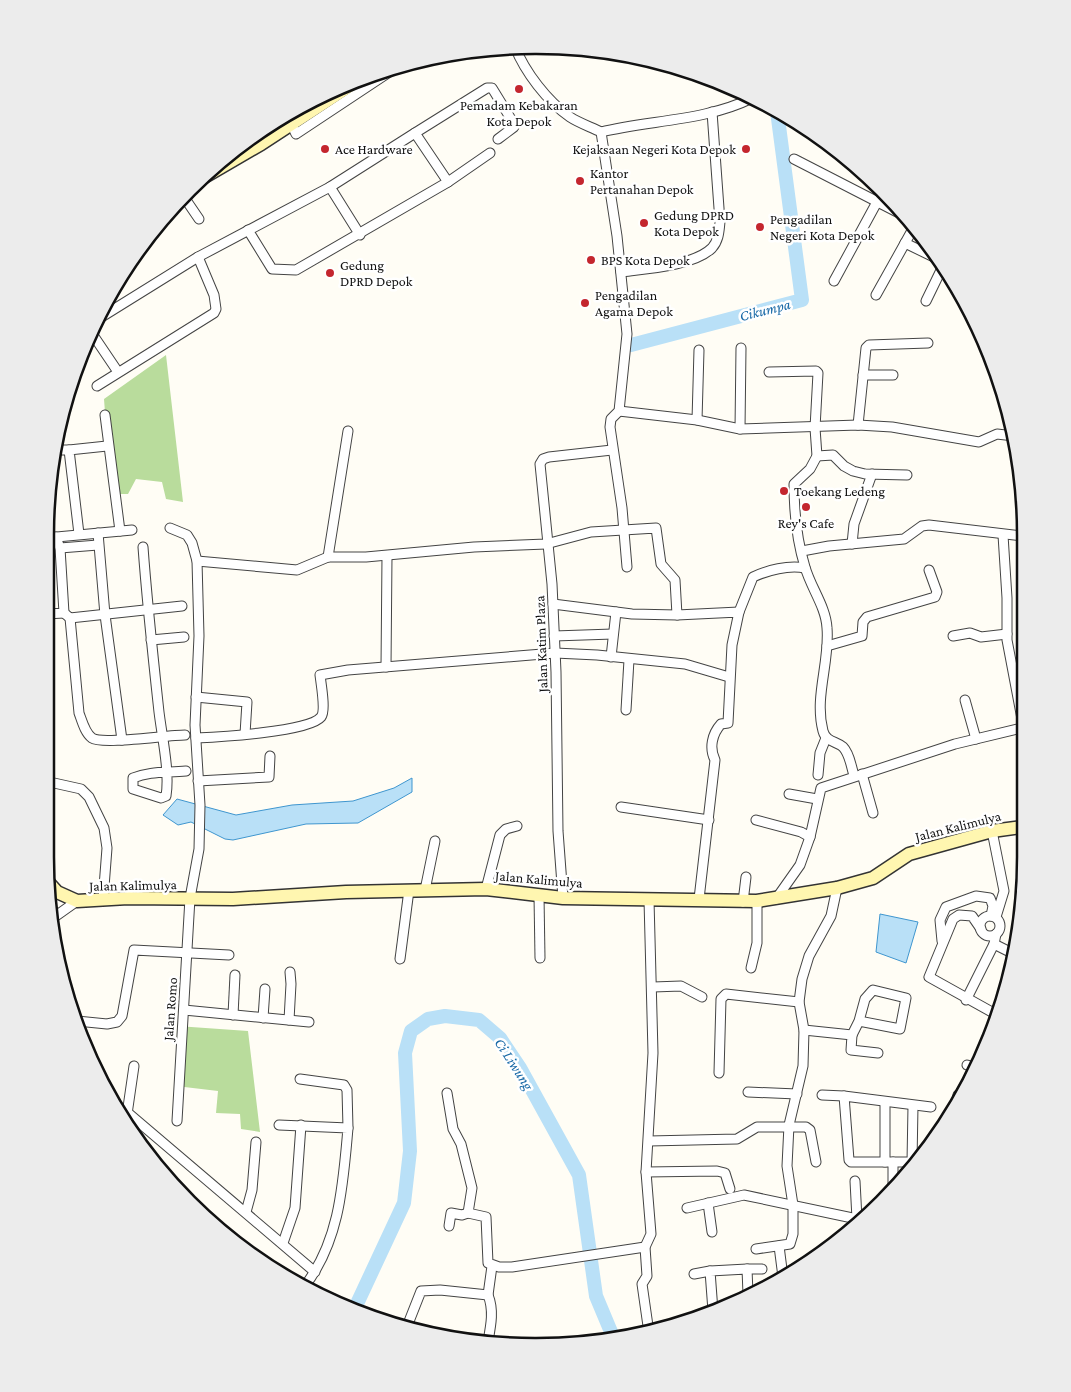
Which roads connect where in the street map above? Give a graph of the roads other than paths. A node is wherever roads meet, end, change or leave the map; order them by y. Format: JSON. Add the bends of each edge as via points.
{"nodes":[{"id":1,"x":519,"y":55,"type":"edge"},
{"id":2,"x":361,"y":86,"type":"edge"},
{"id":3,"x":327,"y":101,"type":"edge"},
{"id":4,"x":744,"y":101,"type":"edge"},
{"id":5,"x":712,"y":112,"type":"junction"},
{"id":6,"x":291,"y":124,"type":"edge"},
{"id":7,"x":415,"y":132,"type":"junction"},
{"id":8,"x":601,"y":132,"type":"junction"},
{"id":9,"x":498,"y":139,"type":"dead end"},
{"id":10,"x":490,"y":153,"type":"dead end"},
{"id":11,"x":237,"y":157,"type":"edge"},
{"id":12,"x":794,"y":159,"type":"dead end"},
{"id":13,"x":448,"y":182,"type":"junction"},
{"id":14,"x":330,"y":187,"type":"junction"},
{"id":15,"x":877,"y":202,"type":"junction"},
{"id":16,"x":188,"y":203,"type":"edge"},
{"id":17,"x":888,"y":207,"type":"edge"},
{"id":18,"x":199,"y":219,"type":"dead end"},
{"id":19,"x":248,"y":230,"type":"junction"},
{"id":20,"x":911,"y":233,"type":"edge"},
{"id":21,"x":360,"y":235,"type":"junction"},
{"id":22,"x":905,"y":243,"type":"junction"},
{"id":23,"x":926,"y":253,"type":"edge"},
{"id":24,"x":198,"y":257,"type":"junction"},
{"id":25,"x":621,"y":272,"type":"junction"},
{"id":26,"x":939,"y":272,"type":"edge"},
{"id":27,"x":834,"y":281,"type":"dead end"},
{"id":28,"x":876,"y":295,"type":"dead end"},
{"id":29,"x":926,"y":301,"type":"dead end"},
{"id":30,"x":108,"y":313,"type":"edge"},
{"id":31,"x":96,"y":339,"type":"edge"},
{"id":32,"x":928,"y":343,"type":"dead end"},
{"id":33,"x":741,"y":348,"type":"dead end"},
{"id":34,"x":699,"y":350,"type":"dead end"},
{"id":35,"x":118,"y":372,"type":"junction"},
{"id":36,"x":769,"y":372,"type":"dead end"},
{"id":37,"x":863,"y":375,"type":"junction"},
{"id":38,"x":893,"y":375,"type":"dead end"},
{"id":39,"x":97,"y":386,"type":"dead end"},
{"id":40,"x":619,"y":411,"type":"junction"},
{"id":41,"x":105,"y":415,"type":"dead end"},
{"id":42,"x":697,"y":420,"type":"junction"},
{"id":43,"x":858,"y":426,"type":"junction"},
{"id":44,"x":814,"y":428,"type":"junction"},
{"id":45,"x":740,"y":429,"type":"junction"},
{"id":46,"x":348,"y":431,"type":"dead end"},
{"id":47,"x":1006,"y":435,"type":"edge"},
{"id":48,"x":107,"y":446,"type":"junction"},
{"id":49,"x":62,"y":450,"type":"edge"},
{"id":50,"x":70,"y":450,"type":"junction"},
{"id":51,"x":612,"y":450,"type":"junction"},
{"id":52,"x":817,"y":456,"type":"junction"},
{"id":53,"x":872,"y":474,"type":"junction"},
{"id":54,"x":907,"y":475,"type":"dead end"},
{"id":55,"x":170,"y":528,"type":"dead end"},
{"id":56,"x":132,"y":530,"type":"dead end"},
{"id":57,"x":624,"y":530,"type":"junction"},
{"id":58,"x":120,"y":531,"type":"junction"},
{"id":59,"x":98,"y":533,"type":"junction"},
{"id":60,"x":79,"y":534,"type":"junction"},
{"id":61,"x":1004,"y":535,"type":"junction"},
{"id":62,"x":1017,"y":536,"type":"edge"},
{"id":63,"x":56,"y":537,"type":"joint"},
{"id":64,"x":546,"y":544,"type":"junction"},
{"id":65,"x":852,"y":544,"type":"junction"},
{"id":66,"x":98,"y":545,"type":"junction"},
{"id":67,"x":143,"y":547,"type":"dead end"},
{"id":68,"x":60,"y":548,"type":"junction"},
{"id":69,"x":802,"y":551,"type":"junction"},
{"id":70,"x":387,"y":556,"type":"junction"},
{"id":71,"x":328,"y":557,"type":"junction"},
{"id":72,"x":197,"y":561,"type":"junction"},
{"id":73,"x":627,"y":566,"type":"dead end"},
{"id":74,"x":805,"y":568,"type":"junction"},
{"id":75,"x":929,"y":570,"type":"dead end"},
{"id":76,"x":553,"y":604,"type":"junction"},
{"id":77,"x":182,"y":606,"type":"dead end"},
{"id":78,"x":148,"y":610,"type":"junction"},
{"id":79,"x":616,"y":612,"type":"junction"},
{"id":80,"x":739,"y":612,"type":"junction"},
{"id":81,"x":54,"y":614,"type":"edge"},
{"id":82,"x":105,"y":614,"type":"junction"},
{"id":83,"x":67,"y":615,"type":"junction"},
{"id":84,"x":677,"y":615,"type":"junction"},
{"id":85,"x":613,"y":634,"type":"junction"},
{"id":86,"x":1006,"y":634,"type":"junction"},
{"id":87,"x":554,"y":636,"type":"junction"},
{"id":88,"x":953,"y":636,"type":"dead end"},
{"id":89,"x":184,"y":638,"type":"dead end"},
{"id":90,"x":151,"y":640,"type":"junction"},
{"id":91,"x":827,"y":646,"type":"junction"},
{"id":92,"x":555,"y":653,"type":"junction"},
{"id":93,"x":611,"y":657,"type":"junction"},
{"id":94,"x":629,"y":660,"type":"junction"},
{"id":95,"x":386,"y":667,"type":"junction"},
{"id":96,"x":729,"y":677,"type":"junction"},
{"id":97,"x":1017,"y":692,"type":"edge"},
{"id":98,"x":196,"y":697,"type":"junction"},
{"id":99,"x":965,"y":700,"type":"dead end"},
{"id":100,"x":626,"y":710,"type":"dead end"},
{"id":101,"x":1017,"y":729,"type":"edge"},
{"id":102,"x":245,"y":734,"type":"junction"},
{"id":103,"x":162,"y":735,"type":"junction"},
{"id":104,"x":185,"y":735,"type":"dead end"},
{"id":105,"x":196,"y":738,"type":"junction"},
{"id":106,"x":826,"y":738,"type":"junction"},
{"id":107,"x":976,"y":739,"type":"junction"},
{"id":108,"x":122,"y":740,"type":"junction"},
{"id":109,"x":270,"y":756,"type":"dead end"},
{"id":110,"x":186,"y":771,"type":"dead end"},
{"id":111,"x":818,"y":775,"type":"dead end"},
{"id":112,"x":858,"y":775,"type":"junction"},
{"id":113,"x":198,"y":782,"type":"junction"},
{"id":114,"x":54,"y":783,"type":"edge"},
{"id":115,"x":789,"y":794,"type":"dead end"},
{"id":116,"x":817,"y":800,"type":"junction"},
{"id":117,"x":621,"y":807,"type":"dead end"},
{"id":118,"x":873,"y":813,"type":"dead end"},
{"id":119,"x":709,"y":820,"type":"junction"},
{"id":120,"x":756,"y":820,"type":"dead end"},
{"id":121,"x":517,"y":826,"type":"dead end"},
{"id":122,"x":1017,"y":828,"type":"edge"},
{"id":123,"x":992,"y":831,"type":"junction"},
{"id":124,"x":810,"y":837,"type":"junction"},
{"id":125,"x":435,"y":842,"type":"dead end"},
{"id":126,"x":746,"y":876,"type":"dead end"},
{"id":127,"x":837,"y":888,"type":"junction"},
{"id":128,"x":486,"y":889,"type":"junction"},
{"id":129,"x":55,"y":890,"type":"edge"},
{"id":130,"x":409,"y":890,"type":"junction"},
{"id":131,"x":425,"y":890,"type":"junction"},
{"id":132,"x":539,"y":896,"type":"junction"},
{"id":133,"x":190,"y":898,"type":"junction"},
{"id":134,"x":563,"y":898,"type":"junction"},
{"id":135,"x":699,"y":899,"type":"junction"},
{"id":136,"x":775,"y":899,"type":"junction"},
{"id":137,"x":103,"y":900,"type":"junction"},
{"id":138,"x":649,"y":900,"type":"junction"},
{"id":139,"x":77,"y":901,"type":"junction"},
{"id":140,"x":757,"y":901,"type":"junction"},
{"id":141,"x":743,"y":902,"type":"junction"},
{"id":142,"x":58,"y":915,"type":"edge"},
{"id":143,"x":994,"y":917,"type":"junction"},
{"id":144,"x":981,"y":928,"type":"junction"},
{"id":145,"x":996,"y":934,"type":"junction"},
{"id":146,"x":942,"y":941,"type":"junction"},
{"id":147,"x":994,"y":944,"type":"junction"},
{"id":148,"x":1008,"y":951,"type":"edge"},
{"id":149,"x":188,"y":954,"type":"junction"},
{"id":150,"x":229,"y":955,"type":"dead end"},
{"id":151,"x":540,"y":958,"type":"dead end"},
{"id":152,"x":400,"y":959,"type":"dead end"},
{"id":153,"x":751,"y":968,"type":"dead end"},
{"id":154,"x":290,"y":972,"type":"dead end"},
{"id":155,"x":235,"y":975,"type":"dead end"},
{"id":156,"x":653,"y":987,"type":"junction"},
{"id":157,"x":265,"y":989,"type":"dead end"},
{"id":158,"x":702,"y":997,"type":"dead end"},
{"id":159,"x":966,"y":1000,"type":"junction"},
{"id":160,"x":799,"y":1002,"type":"junction"},
{"id":161,"x":184,"y":1010,"type":"junction"},
{"id":162,"x":992,"y":1012,"type":"edge"},
{"id":163,"x":233,"y":1015,"type":"junction"},
{"id":164,"x":263,"y":1018,"type":"junction"},
{"id":165,"x":289,"y":1020,"type":"junction"},
{"id":166,"x":859,"y":1020,"type":"junction"},
{"id":167,"x":83,"y":1022,"type":"edge"},
{"id":168,"x":309,"y":1022,"type":"dead end"},
{"id":169,"x":804,"y":1030,"type":"junction"},
{"id":170,"x":852,"y":1036,"type":"junction"},
{"id":171,"x":878,"y":1053,"type":"dead end"},
{"id":172,"x":134,"y":1066,"type":"dead end"},
{"id":173,"x":720,"y":1073,"type":"dead end"},
{"id":174,"x":300,"y":1079,"type":"dead end"},
{"id":175,"x":748,"y":1092,"type":"dead end"},
{"id":176,"x":448,"y":1093,"type":"dead end"},
{"id":177,"x":797,"y":1094,"type":"junction"},
{"id":178,"x":822,"y":1095,"type":"dead end"},
{"id":179,"x":844,"y":1096,"type":"junction"},
{"id":180,"x":885,"y":1102,"type":"junction"},
{"id":181,"x":913,"y":1106,"type":"junction"},
{"id":182,"x":931,"y":1107,"type":"dead end"},
{"id":183,"x":128,"y":1112,"type":"edge"},
{"id":184,"x":177,"y":1121,"type":"dead end"},
{"id":185,"x":134,"y":1123,"type":"edge"},
{"id":186,"x":279,"y":1125,"type":"dead end"},
{"id":187,"x":302,"y":1125,"type":"junction"},
{"id":188,"x":789,"y":1125,"type":"junction"},
{"id":189,"x":348,"y":1128,"type":"junction"},
{"id":190,"x":649,"y":1141,"type":"junction"},
{"id":191,"x":256,"y":1142,"type":"dead end"},
{"id":192,"x":912,"y":1157,"type":"edge"},
{"id":193,"x":816,"y":1162,"type":"dead end"},
{"id":194,"x":889,"y":1162,"type":"junction"},
{"id":195,"x":908,"y":1162,"type":"edge"},
{"id":196,"x":646,"y":1172,"type":"junction"},
{"id":197,"x":855,"y":1181,"type":"dead end"},
{"id":198,"x":892,"y":1181,"type":"edge"},
{"id":199,"x":730,"y":1189,"type":"dead end"},
{"id":200,"x":708,"y":1203,"type":"junction"},
{"id":201,"x":793,"y":1205,"type":"junction"},
{"id":202,"x":687,"y":1208,"type":"dead end"},
{"id":203,"x":246,"y":1212,"type":"junction"},
{"id":204,"x":468,"y":1213,"type":"junction"},
{"id":205,"x":858,"y":1214,"type":"edge"},
{"id":206,"x":853,"y":1219,"type":"edge"},
{"id":207,"x":448,"y":1226,"type":"dead end"},
{"id":208,"x":712,"y":1232,"type":"dead end"},
{"id":209,"x":283,"y":1243,"type":"junction"},
{"id":210,"x":778,"y":1246,"type":"junction"},
{"id":211,"x":645,"y":1247,"type":"junction"},
{"id":212,"x":756,"y":1249,"type":"dead end"},
{"id":213,"x":492,"y":1266,"type":"junction"},
{"id":214,"x":747,"y":1269,"type":"junction"},
{"id":215,"x":762,"y":1269,"type":"dead end"},
{"id":216,"x":782,"y":1270,"type":"edge"},
{"id":217,"x":710,"y":1271,"type":"junction"},
{"id":218,"x":315,"y":1272,"type":"junction"},
{"id":219,"x":694,"y":1274,"type":"dead end"},
{"id":220,"x":308,"y":1281,"type":"edge"},
{"id":221,"x":748,"y":1290,"type":"edge"},
{"id":222,"x":488,"y":1295,"type":"junction"},
{"id":223,"x":713,"y":1305,"type":"edge"},
{"id":224,"x":409,"y":1321,"type":"edge"},
{"id":225,"x":648,"y":1325,"type":"edge"},
{"id":226,"x":489,"y":1336,"type":"edge"}],
"edges":[{"from":1,"to":8,"type":"street","via":[[528,71],[556,105],[570,117]]},
{"from":2,"to":6,"type":"street"},
{"from":3,"to":6,"type":"street"},
{"from":4,"to":5,"type":"street"},
{"from":5,"to":8,"type":"street"},
{"from":5,"to":25,"type":"street","via":[[720,222],[718,238],[712,248],[694,258]]},
{"from":6,"to":11,"type":"street"},
{"from":7,"to":9,"type":"street","via":[[492,88],[514,124]]},
{"from":7,"to":13,"type":"street"},
{"from":7,"to":14,"type":"street"},
{"from":8,"to":25,"type":"street"},
{"from":10,"to":13,"type":"street"},
{"from":12,"to":15,"type":"street"},
{"from":13,"to":21,"type":"street"},
{"from":14,"to":19,"type":"street"},
{"from":14,"to":21,"type":"street"},
{"from":15,"to":17,"type":"street"},
{"from":15,"to":27,"type":"street"},
{"from":16,"to":18,"type":"street"},
{"from":19,"to":21,"type":"street","via":[[272,269],[280,272],[296,270]]},
{"from":19,"to":24,"type":"street"},
{"from":20,"to":22,"type":"street"},
{"from":22,"to":23,"type":"street"},
{"from":22,"to":28,"type":"street"},
{"from":24,"to":30,"type":"street"},
{"from":24,"to":35,"type":"street","via":[[214,295],[214,313]]},
{"from":25,"to":40,"type":"street","via":[[627,334]]},
{"from":26,"to":29,"type":"street"},
{"from":31,"to":35,"type":"street"},
{"from":32,"to":37,"type":"street","via":[[869,346],[866,348]]},
{"from":33,"to":45,"type":"street"},
{"from":34,"to":42,"type":"street"},
{"from":35,"to":39,"type":"street"},
{"from":36,"to":44,"type":"street","via":[[816,370]]},
{"from":37,"to":38,"type":"street"},
{"from":37,"to":43,"type":"street"},
{"from":40,"to":42,"type":"street"},
{"from":40,"to":51,"type":"street","via":[[610,428]]},
{"from":41,"to":48,"type":"street"},
{"from":42,"to":45,"type":"street"},
{"from":43,"to":44,"type":"street"},
{"from":43,"to":47,"type":"street","via":[[892,427],[979,442],[997,434]]},
{"from":44,"to":45,"type":"street"},
{"from":44,"to":52,"type":"street"},
{"from":46,"to":71,"type":"street"},
{"from":48,"to":50,"type":"street"},
{"from":48,"to":58,"type":"street"},
{"from":49,"to":50,"type":"street"},
{"from":50,"to":60,"type":"street"},
{"from":51,"to":57,"type":"street"},
{"from":51,"to":64,"type":"street","name":"Jalan Katim Plaza","via":[[543,459],[540,464]]},
{"from":52,"to":53,"type":"street","via":[[833,455],[844,466]]},
{"from":52,"to":69,"type":"street","via":[[810,469],[794,484]]},
{"from":53,"to":54,"type":"street"},
{"from":53,"to":65,"type":"street","via":[[854,524]]},
{"from":55,"to":72,"type":"street","name":"Jalan Romo","via":[[187,535]]},
{"from":56,"to":58,"type":"street"},
{"from":57,"to":64,"type":"street","via":[[591,532]]},
{"from":57,"to":73,"type":"street"},
{"from":57,"to":84,"type":"street","via":[[656,528],[661,564],[675,580]]},
{"from":58,"to":59,"type":"street"},
{"from":59,"to":60,"type":"street"},
{"from":59,"to":66,"type":"street"},
{"from":60,"to":63,"type":"street"},
{"from":61,"to":62,"type":"street"},
{"from":61,"to":65,"type":"street","via":[[929,525],[922,526],[904,539]]},
{"from":61,"to":86,"type":"street"},
{"from":63,"to":68,"type":"street"},
{"from":64,"to":70,"type":"street"},
{"from":64,"to":76,"type":"street","name":"Jalan Katim Plaza"},
{"from":65,"to":69,"type":"street"},
{"from":66,"to":68,"type":"street"},
{"from":66,"to":82,"type":"street"},
{"from":67,"to":78,"type":"street"},
{"from":68,"to":83,"type":"street"},
{"from":69,"to":74,"type":"street"},
{"from":70,"to":71,"type":"street"},
{"from":70,"to":95,"type":"street"},
{"from":71,"to":72,"type":"street","via":[[297,570]]},
{"from":72,"to":98,"type":"street","name":"Jalan Romo"},
{"from":74,"to":80,"type":"street","via":[[763,572],[753,577]]},
{"from":74,"to":91,"type":"street","via":[[825,615]]},
{"from":75,"to":91,"type":"street","via":[[937,592],[935,597],[867,616],[862,636]]},
{"from":76,"to":79,"type":"street"},
{"from":76,"to":87,"type":"street","name":"Jalan Katim Plaza"},
{"from":77,"to":78,"type":"street"},
{"from":78,"to":82,"type":"street"},
{"from":78,"to":90,"type":"street"},
{"from":79,"to":84,"type":"street"},
{"from":79,"to":85,"type":"street"},
{"from":80,"to":84,"type":"street"},
{"from":80,"to":96,"type":"street"},
{"from":81,"to":83,"type":"street"},
{"from":82,"to":83,"type":"street"},
{"from":82,"to":108,"type":"street"},
{"from":83,"to":108,"type":"street","via":[[83,725],[91,737],[102,742]]},
{"from":85,"to":87,"type":"street"},
{"from":85,"to":93,"type":"street"},
{"from":86,"to":88,"type":"street"},
{"from":86,"to":97,"type":"street"},
{"from":87,"to":92,"type":"street","name":"Jalan Katim Plaza"},
{"from":89,"to":90,"type":"street"},
{"from":90,"to":103,"type":"street"},
{"from":91,"to":106,"type":"street","via":[[821,695]]},
{"from":92,"to":93,"type":"street"},
{"from":92,"to":95,"type":"street"},
{"from":92,"to":134,"type":"street","name":"Jalan Katim Plaza","via":[[558,831]]},
{"from":93,"to":94,"type":"street"},
{"from":94,"to":96,"type":"street","via":[[685,664]]},
{"from":94,"to":100,"type":"street"},
{"from":95,"to":102,"type":"street","via":[[320,675],[323,712],[320,718],[294,727]]},
{"from":96,"to":119,"type":"street","via":[[728,723],[715,730],[711,752],[715,760]]},
{"from":98,"to":102,"type":"street","via":[[247,702]]},
{"from":98,"to":105,"type":"street","name":"Jalan Romo"},
{"from":99,"to":107,"type":"street"},
{"from":101,"to":107,"type":"street"},
{"from":102,"to":105,"type":"street"},
{"from":103,"to":104,"type":"street"},
{"from":103,"to":108,"type":"street"},
{"from":103,"to":110,"type":"street","via":[[166,773]]},
{"from":105,"to":113,"type":"street","name":"Jalan Romo"},
{"from":106,"to":111,"type":"street","via":[[820,752]]},
{"from":106,"to":112,"type":"street","via":[[843,747]]},
{"from":107,"to":112,"type":"street"},
{"from":109,"to":113,"type":"street","via":[[269,777]]},
{"from":112,"to":116,"type":"street","via":[[821,788]]},
{"from":112,"to":118,"type":"street"},
{"from":113,"to":133,"type":"street","name":"Jalan Romo","via":[[199,849]]},
{"from":114,"to":137,"type":"street","via":[[81,789],[89,797],[104,828],[107,848]]},
{"from":115,"to":116,"type":"street"},
{"from":116,"to":124,"type":"street"},
{"from":117,"to":119,"type":"street"},
{"from":119,"to":135,"type":"street"},
{"from":120,"to":124,"type":"street"},
{"from":121,"to":128,"type":"street","via":[[500,835]]},
{"from":122,"to":123,"type":"street","name":"Jalan Kalimulya"},
{"from":123,"to":127,"type":"street","name":"Jalan Kalimulya","via":[[909,854],[873,878]]},
{"from":123,"to":143,"type":"street","via":[[1004,891]]},
{"from":124,"to":136,"type":"street","via":[[800,866]]},
{"from":125,"to":131,"type":"street"},
{"from":126,"to":141,"type":"street"},
{"from":127,"to":136,"type":"street","name":"Jalan Kalimulya"},
{"from":127,"to":160,"type":"street","via":[[831,916],[808,956]]},
{"from":128,"to":131,"type":"street","name":"Jalan Kalimulya"},
{"from":128,"to":132,"type":"street","name":"Jalan Kalimulya"},
{"from":129,"to":139,"type":"street","name":"Jalan Kalimulya"},
{"from":130,"to":131,"type":"street","name":"Jalan Kalimulya"},
{"from":130,"to":133,"type":"street","name":"Jalan Kalimulya","via":[[234,899]]},
{"from":130,"to":152,"type":"street"},
{"from":132,"to":134,"type":"street","name":"Jalan Kalimulya"},
{"from":132,"to":151,"type":"street"},
{"from":133,"to":137,"type":"street","name":"Jalan Kalimulya"},
{"from":133,"to":149,"type":"street","name":"Jalan Romo"},
{"from":134,"to":138,"type":"street","name":"Jalan Kalimulya"},
{"from":135,"to":138,"type":"street","name":"Jalan Kalimulya"},
{"from":135,"to":141,"type":"street","name":"Jalan Kalimulya"},
{"from":136,"to":140,"type":"street","name":"Jalan Kalimulya"},
{"from":137,"to":139,"type":"street","name":"Jalan Kalimulya"},
{"from":138,"to":156,"type":"street"},
{"from":139,"to":142,"type":"street"},
{"from":140,"to":141,"type":"street","name":"Jalan Kalimulya"},
{"from":140,"to":153,"type":"street","via":[[757,943]]},
{"from":143,"to":144,"type":"street","via":[[984,918]]},
{"from":143,"to":145,"type":"street","via":[[1000,926]]},
{"from":143,"to":146,"type":"street","via":[[990,898],[976,896],[946,907],[940,920]]},
{"from":144,"to":145,"type":"street","via":[[986,935]]},
{"from":144,"to":146,"type":"street","via":[[972,916],[959,915],[953,919]]},
{"from":145,"to":147,"type":"street"},
{"from":146,"to":159,"type":"street","via":[[929,977]]},
{"from":147,"to":148,"type":"street"},
{"from":147,"to":159,"type":"street"},
{"from":149,"to":150,"type":"street"},
{"from":149,"to":161,"type":"street","name":"Jalan Romo"},
{"from":149,"to":167,"type":"street","via":[[134,950],[122,1016],[117,1022],[107,1024]]},
{"from":154,"to":165,"type":"street"},
{"from":155,"to":163,"type":"street"},
{"from":156,"to":158,"type":"street","via":[[682,986]]},
{"from":156,"to":190,"type":"street"},
{"from":157,"to":164,"type":"street"},
{"from":159,"to":162,"type":"street"},
{"from":160,"to":169,"type":"street"},
{"from":160,"to":173,"type":"street","via":[[726,994],[721,999]]},
{"from":161,"to":163,"type":"street"},
{"from":161,"to":184,"type":"street","name":"Jalan Romo"},
{"from":163,"to":164,"type":"street"},
{"from":164,"to":165,"type":"street"},
{"from":165,"to":168,"type":"street"},
{"from":166,"to":166,"type":"street","via":[[865,999],[873,990],[906,998],[900,1029]]},
{"from":166,"to":170,"type":"street"},
{"from":169,"to":170,"type":"street"},
{"from":169,"to":177,"type":"street","via":[[803,1066]]},
{"from":170,"to":171,"type":"street","via":[[851,1050]]},
{"from":172,"to":183,"type":"street"},
{"from":174,"to":189,"type":"street","via":[[344,1085],[347,1090]]},
{"from":175,"to":177,"type":"street"},
{"from":176,"to":204,"type":"street","via":[[453,1129],[461,1144],[472,1188]]},
{"from":177,"to":188,"type":"street"},
{"from":178,"to":179,"type":"street"},
{"from":179,"to":180,"type":"street"},
{"from":179,"to":194,"type":"street","via":[[849,1160]]},
{"from":180,"to":181,"type":"street"},
{"from":180,"to":194,"type":"street"},
{"from":181,"to":182,"type":"street"},
{"from":181,"to":192,"type":"street"},
{"from":185,"to":203,"type":"street"},
{"from":186,"to":187,"type":"street"},
{"from":187,"to":189,"type":"street"},
{"from":187,"to":209,"type":"street","via":[[295,1208]]},
{"from":188,"to":190,"type":"street","via":[[757,1127],[737,1139]]},
{"from":188,"to":193,"type":"street","via":[[810,1130]]},
{"from":188,"to":201,"type":"street","via":[[787,1166]]},
{"from":189,"to":218,"type":"street","via":[[336,1223]]},
{"from":190,"to":196,"type":"street"},
{"from":191,"to":203,"type":"street","via":[[252,1190]]},
{"from":194,"to":195,"type":"street"},
{"from":194,"to":198,"type":"street"},
{"from":196,"to":199,"type":"street","via":[[725,1172]]},
{"from":196,"to":211,"type":"street","via":[[651,1234]]},
{"from":197,"to":205,"type":"street"},
{"from":200,"to":201,"type":"street","via":[[744,1195]]},
{"from":200,"to":202,"type":"street"},
{"from":200,"to":208,"type":"street"},
{"from":201,"to":206,"type":"street"},
{"from":201,"to":210,"type":"street","via":[[794,1234],[790,1244]]},
{"from":203,"to":209,"type":"street"},
{"from":204,"to":207,"type":"street","via":[[451,1213]]},
{"from":204,"to":213,"type":"street","via":[[486,1217],[486,1255]]},
{"from":209,"to":218,"type":"street"},
{"from":210,"to":212,"type":"street"},
{"from":210,"to":216,"type":"street"},
{"from":211,"to":213,"type":"street","via":[[512,1267]]},
{"from":211,"to":225,"type":"street","via":[[647,1276],[642,1284]]},
{"from":213,"to":222,"type":"street"},
{"from":214,"to":215,"type":"street"},
{"from":214,"to":217,"type":"street"},
{"from":214,"to":221,"type":"street"},
{"from":217,"to":219,"type":"street"},
{"from":217,"to":223,"type":"street"},
{"from":218,"to":220,"type":"street"},
{"from":222,"to":224,"type":"street","via":[[421,1291]]},
{"from":222,"to":226,"type":"street","via":[[492,1317]]}]}
